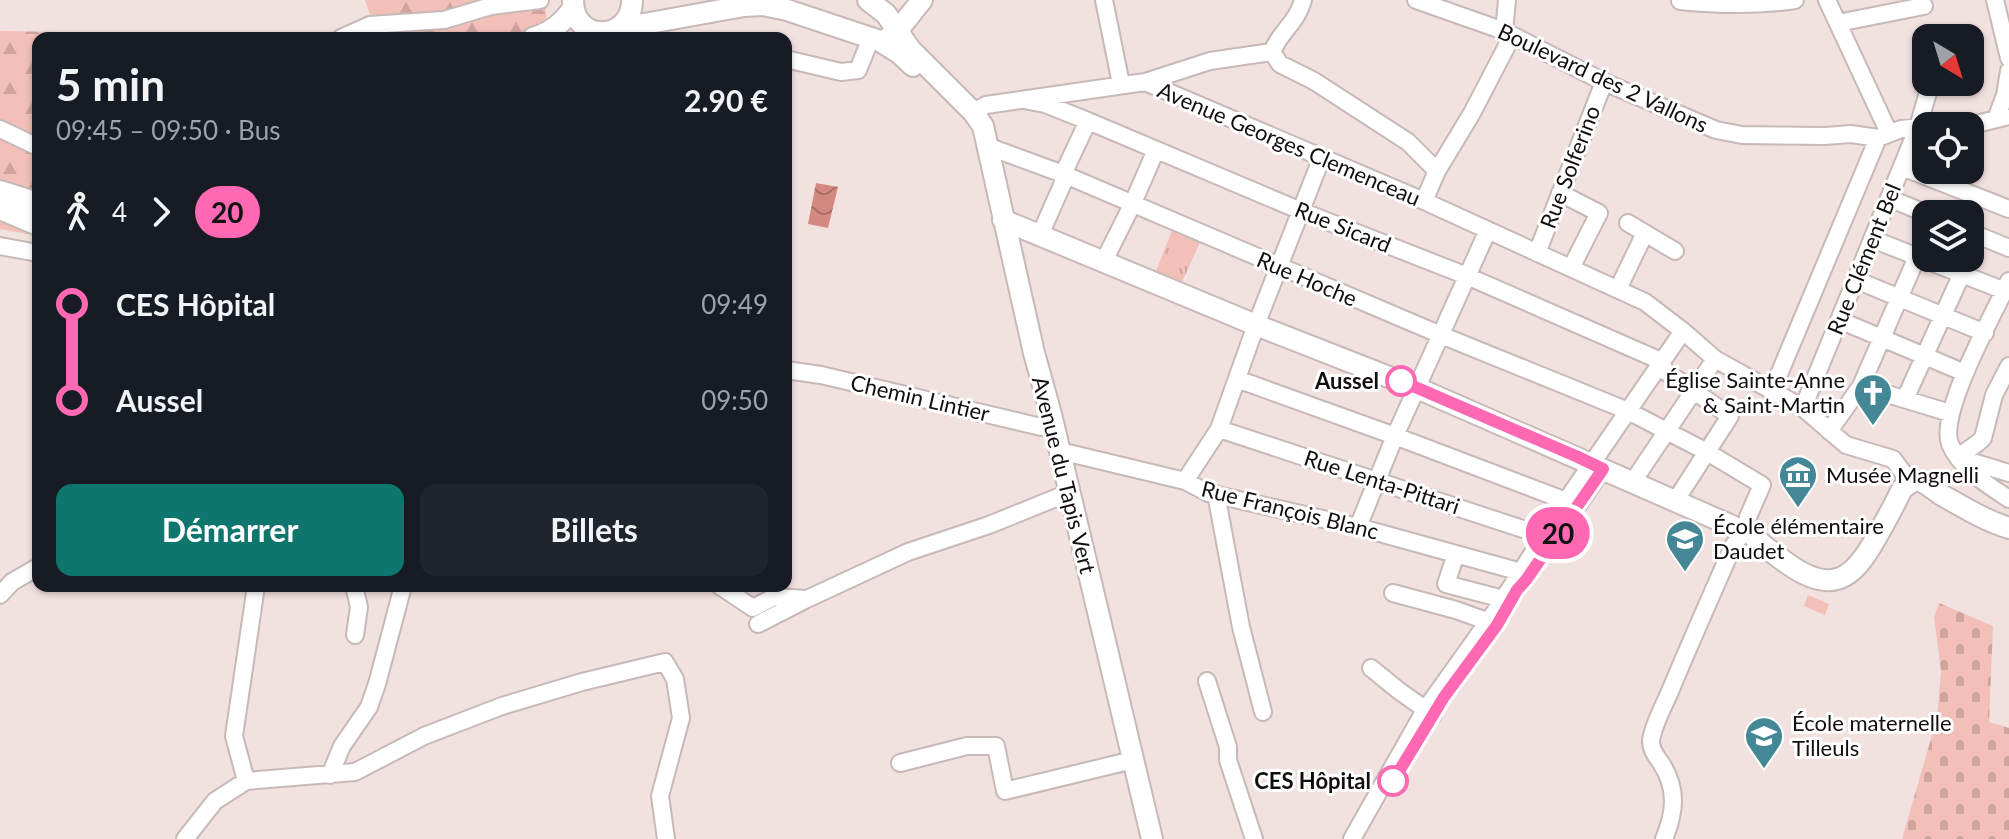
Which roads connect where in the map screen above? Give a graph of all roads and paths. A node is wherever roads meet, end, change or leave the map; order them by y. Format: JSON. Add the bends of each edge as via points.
{"nodes":[{"id":1,"x":540,"y":0,"type":"edge"},
{"id":2,"x":632,"y":0,"type":"edge"},
{"id":3,"x":868,"y":0,"type":"edge"},
{"id":4,"x":922,"y":0,"type":"edge"},
{"id":5,"x":1104,"y":0,"type":"edge"},
{"id":6,"x":1303,"y":0,"type":"edge"},
{"id":7,"x":1416,"y":0,"type":"edge"},
{"id":8,"x":1507,"y":0,"type":"edge"},
{"id":9,"x":1795,"y":0,"type":"edge"},
{"id":10,"x":1827,"y":0,"type":"edge"},
{"id":11,"x":1995,"y":0,"type":"edge"},
{"id":12,"x":1680,"y":1,"type":"edge"},
{"id":13,"x":573,"y":4,"type":"edge"},
{"id":14,"x":1924,"y":6,"type":"dead end"},
{"id":15,"x":1838,"y":23,"type":"junction"},
{"id":16,"x":621,"y":26,"type":"junction"},
{"id":17,"x":586,"y":28,"type":"junction"},
{"id":18,"x":354,"y":32,"type":"edge"},
{"id":19,"x":550,"y":32,"type":"edge"},
{"id":20,"x":575,"y":32,"type":"edge"},
{"id":21,"x":597,"y":32,"type":"edge"},
{"id":22,"x":605,"y":32,"type":"edge"},
{"id":23,"x":1508,"y":33,"type":"junction"},
{"id":24,"x":883,"y":37,"type":"junction"},
{"id":25,"x":1272,"y":52,"type":"junction"},
{"id":26,"x":2009,"y":58,"type":"edge"},
{"id":27,"x":792,"y":60,"type":"edge"},
{"id":28,"x":2009,"y":71,"type":"edge"},
{"id":29,"x":1145,"y":82,"type":"junction"},
{"id":30,"x":1604,"y":82,"type":"junction"},
{"id":31,"x":1121,"y":84,"type":"junction"},
{"id":32,"x":1023,"y":100,"type":"junction"},
{"id":33,"x":973,"y":112,"type":"junction"},
{"id":34,"x":2003,"y":117,"type":"edge"},
{"id":35,"x":1088,"y":121,"type":"junction"},
{"id":36,"x":0,"y":129,"type":"edge"},
{"id":37,"x":1912,"y":129,"type":"edge"},
{"id":38,"x":1883,"y":135,"type":"junction"},
{"id":39,"x":32,"y":144,"type":"edge"},
{"id":40,"x":1912,"y":144,"type":"edge"},
{"id":41,"x":987,"y":146,"type":"junction"},
{"id":42,"x":1156,"y":150,"type":"junction"},
{"id":43,"x":1322,"y":157,"type":"junction"},
{"id":44,"x":1904,"y":161,"type":"junction"},
{"id":45,"x":1437,"y":171,"type":"junction"},
{"id":46,"x":1063,"y":174,"type":"junction"},
{"id":47,"x":0,"y":191,"type":"edge"},
{"id":48,"x":1560,"y":193,"type":"junction"},
{"id":49,"x":1889,"y":198,"type":"junction"},
{"id":50,"x":32,"y":201,"type":"edge"},
{"id":51,"x":1424,"y":201,"type":"junction"},
{"id":52,"x":1132,"y":205,"type":"junction"},
{"id":53,"x":1912,"y":208,"type":"edge"},
{"id":54,"x":0,"y":209,"type":"edge"},
{"id":55,"x":2009,"y":209,"type":"edge"},
{"id":56,"x":1301,"y":211,"type":"junction"},
{"id":57,"x":1003,"y":220,"type":"junction"},
{"id":58,"x":32,"y":222,"type":"edge"},
{"id":59,"x":1628,"y":223,"type":"dead end"},
{"id":60,"x":1488,"y":230,"type":"junction"},
{"id":61,"x":1645,"y":233,"type":"junction"},
{"id":62,"x":1040,"y":235,"type":"junction"},
{"id":63,"x":1984,"y":238,"type":"edge"},
{"id":64,"x":1872,"y":239,"type":"junction"},
{"id":65,"x":0,"y":246,"type":"edge"},
{"id":66,"x":2009,"y":248,"type":"edge"},
{"id":67,"x":1675,"y":251,"type":"dead end"},
{"id":68,"x":32,"y":252,"type":"edge"},
{"id":69,"x":1537,"y":253,"type":"junction"},
{"id":70,"x":1912,"y":255,"type":"edge"},
{"id":71,"x":1104,"y":261,"type":"junction"},
{"id":72,"x":1279,"y":267,"type":"junction"},
{"id":73,"x":1571,"y":268,"type":"junction"},
{"id":74,"x":1912,"y":268,"type":"edge"},
{"id":75,"x":1957,"y":272,"type":"edge"},
{"id":76,"x":1962,"y":274,"type":"junction"},
{"id":77,"x":1467,"y":276,"type":"junction"},
{"id":78,"x":1856,"y":280,"type":"junction"},
{"id":79,"x":2007,"y":286,"type":"edge"},
{"id":80,"x":1618,"y":289,"type":"junction"},
{"id":81,"x":1899,"y":298,"type":"junction"},
{"id":82,"x":1943,"y":315,"type":"junction"},
{"id":83,"x":1839,"y":320,"type":"junction"},
{"id":84,"x":1256,"y":325,"type":"junction"},
{"id":85,"x":1683,"y":331,"type":"junction"},
{"id":86,"x":1985,"y":333,"type":"junction"},
{"id":87,"x":1441,"y":335,"type":"junction"},
{"id":88,"x":1882,"y":338,"type":"junction"},
{"id":89,"x":1924,"y":357,"type":"junction"},
{"id":90,"x":1715,"y":359,"type":"junction"},
{"id":91,"x":1661,"y":361,"type":"junction"},
{"id":92,"x":2009,"y":366,"type":"edge"},
{"id":93,"x":792,"y":371,"type":"edge"},
{"id":94,"x":1965,"y":373,"type":"junction"},
{"id":95,"x":1237,"y":379,"type":"junction"},
{"id":96,"x":1861,"y":386,"type":"junction"},
{"id":97,"x":1417,"y":388,"type":"junction"},
{"id":98,"x":1695,"y":391,"type":"junction"},
{"id":99,"x":1772,"y":391,"type":"junction"},
{"id":100,"x":1905,"y":399,"type":"junction"},
{"id":101,"x":1803,"y":408,"type":"junction"},
{"id":102,"x":1628,"y":411,"type":"junction"},
{"id":103,"x":1950,"y":413,"type":"junction"},
{"id":104,"x":1054,"y":427,"type":"junction"},
{"id":105,"x":1219,"y":429,"type":"junction"},
{"id":106,"x":1829,"y":431,"type":"junction"},
{"id":107,"x":1667,"y":432,"type":"junction"},
{"id":108,"x":1395,"y":436,"type":"junction"},
{"id":109,"x":1060,"y":451,"type":"junction"},
{"id":110,"x":1707,"y":452,"type":"junction"},
{"id":111,"x":1964,"y":463,"type":"junction"},
{"id":112,"x":1598,"y":467,"type":"junction"},
{"id":113,"x":2009,"y":473,"type":"edge"},
{"id":114,"x":1185,"y":481,"type":"junction"},
{"id":115,"x":1377,"y":481,"type":"junction"},
{"id":116,"x":1910,"y":482,"type":"junction"},
{"id":117,"x":1632,"y":483,"type":"junction"},
{"id":118,"x":1935,"y":491,"type":"junction"},
{"id":119,"x":1068,"y":493,"type":"junction"},
{"id":120,"x":1216,"y":494,"type":"junction"},
{"id":121,"x":2009,"y":499,"type":"edge"},
{"id":122,"x":1676,"y":500,"type":"junction"},
{"id":123,"x":1567,"y":507,"type":"junction"},
{"id":124,"x":1892,"y":509,"type":"junction"},
{"id":125,"x":1358,"y":527,"type":"junction"},
{"id":126,"x":2009,"y":528,"type":"edge"},
{"id":127,"x":1745,"y":530,"type":"junction"},
{"id":128,"x":1549,"y":534,"type":"junction"},
{"id":129,"x":1456,"y":554,"type":"junction"},
{"id":130,"x":32,"y":570,"type":"edge"},
{"id":131,"x":1518,"y":580,"type":"junction"},
{"id":132,"x":255,"y":592,"type":"edge"},
{"id":133,"x":355,"y":592,"type":"edge"},
{"id":134,"x":401,"y":592,"type":"edge"},
{"id":135,"x":729,"y":592,"type":"edge"},
{"id":136,"x":1393,"y":593,"type":"dead end"},
{"id":137,"x":0,"y":595,"type":"edge"},
{"id":138,"x":807,"y":599,"type":"junction"},
{"id":139,"x":1504,"y":603,"type":"junction"},
{"id":140,"x":1492,"y":623,"type":"junction"},
{"id":141,"x":758,"y":624,"type":"dead end"},
{"id":142,"x":355,"y":635,"type":"dead end"},
{"id":143,"x":1371,"y":668,"type":"dead end"},
{"id":144,"x":1207,"y":681,"type":"dead end"},
{"id":145,"x":1263,"y":712,"type":"dead end"},
{"id":146,"x":1429,"y":713,"type":"junction"},
{"id":147,"x":1133,"y":760,"type":"junction"},
{"id":148,"x":900,"y":763,"type":"dead end"},
{"id":149,"x":330,"y":775,"type":"junction"},
{"id":150,"x":246,"y":781,"type":"junction"},
{"id":151,"x":185,"y":839,"type":"edge"},
{"id":152,"x":666,"y":839,"type":"edge"},
{"id":153,"x":1152,"y":839,"type":"edge"},
{"id":154,"x":1254,"y":839,"type":"edge"},
{"id":155,"x":1355,"y":839,"type":"edge"},
{"id":156,"x":1664,"y":839,"type":"edge"}],
"edges":[{"from":1,"to":18,"type":"street","via":[[491,6],[444,20],[370,25]]},
{"from":2,"to":16,"type":"main road"},
{"from":3,"to":24,"type":"main road","via":[[886,14]]},
{"from":4,"to":24,"type":"main road"},
{"from":5,"to":31,"type":"street"},
{"from":6,"to":25,"type":"street"},
{"from":7,"to":23,"type":"street","name":"Boulevard des 2 Vallons"},
{"from":8,"to":23,"type":"street"},
{"from":9,"to":12,"type":"street","via":[[1726,5]]},
{"from":10,"to":15,"type":"street"},
{"from":11,"to":26,"type":"street"},
{"from":13,"to":17,"type":"main road"},
{"from":13,"to":19,"type":"main road"},
{"from":14,"to":15,"type":"street"},
{"from":15,"to":38,"type":"street"},
{"from":16,"to":22,"type":"main road"},
{"from":16,"to":24,"type":"main road","via":[[763,5]]},
{"from":17,"to":20,"type":"main road"},
{"from":17,"to":21,"type":"main road"},
{"from":23,"to":30,"type":"street","name":"Boulevard des 2 Vallons"},
{"from":23,"to":45,"type":"street","via":[[1472,113]]},
{"from":24,"to":27,"type":"street","via":[[858,70],[841,72]]},
{"from":24,"to":33,"type":"main road","via":[[919,58]]},
{"from":25,"to":29,"type":"street","via":[[1210,61]]},
{"from":25,"to":45,"type":"street","via":[[1280,64],[1408,142]]},
{"from":28,"to":34,"type":"street"},
{"from":29,"to":31,"type":"street","name":"Avenue Georges Clemenceau"},
{"from":29,"to":43,"type":"street","name":"Avenue Georges Clemenceau"},
{"from":30,"to":38,"type":"street","name":"Boulevard des 2 Vallons","via":[[1729,133]]},
{"from":30,"to":48,"type":"street","name":"Rue Solferino"},
{"from":31,"to":32,"type":"street","name":"Avenue Georges Clemenceau"},
{"from":32,"to":33,"type":"street","name":"Avenue Georges Clemenceau"},
{"from":32,"to":35,"type":"street","name":"Rue Sicard"},
{"from":33,"to":41,"type":"main road","name":"Avenue du Tapis Vert"},
{"from":35,"to":42,"type":"street","name":"Rue Sicard"},
{"from":35,"to":46,"type":"street"},
{"from":36,"to":39,"type":"street"},
{"from":37,"to":38,"type":"street","name":"Boulevard des 2 Vallons"},
{"from":38,"to":99,"type":"street"},
{"from":40,"to":44,"type":"street","name":"Rue Clément Bel"},
{"from":41,"to":46,"type":"street","name":"Rue Hoche"},
{"from":41,"to":57,"type":"main road","name":"Avenue du Tapis Vert"},
{"from":42,"to":52,"type":"street"},
{"from":42,"to":56,"type":"street","name":"Rue Sicard"},
{"from":43,"to":51,"type":"street","name":"Avenue Georges Clemenceau"},
{"from":43,"to":56,"type":"street"},
{"from":44,"to":49,"type":"street","name":"Rue Clément Bel"},
{"from":44,"to":55,"type":"street"},
{"from":45,"to":51,"type":"street"},
{"from":46,"to":52,"type":"street","name":"Rue Hoche"},
{"from":46,"to":62,"type":"street"},
{"from":47,"to":50,"type":"main road"},
{"from":48,"to":69,"type":"street","name":"Rue Solferino"},
{"from":48,"to":73,"type":"street","via":[[1599,213]]},
{"from":49,"to":53,"type":"street"},
{"from":49,"to":64,"type":"street","name":"Rue Clément Bel"},
{"from":51,"to":60,"type":"street","name":"Avenue Georges Clemenceau"},
{"from":52,"to":71,"type":"street"},
{"from":52,"to":72,"type":"street","name":"Rue Hoche"},
{"from":54,"to":58,"type":"main road"},
{"from":56,"to":72,"type":"street"},
{"from":56,"to":77,"type":"street","name":"Rue Sicard"},
{"from":57,"to":62,"type":"main road"},
{"from":57,"to":104,"type":"main road","name":"Avenue du Tapis Vert"},
{"from":59,"to":61,"type":"street"},
{"from":60,"to":69,"type":"street","name":"Avenue Georges Clemenceau"},
{"from":60,"to":77,"type":"street"},
{"from":61,"to":67,"type":"street"},
{"from":61,"to":80,"type":"street"},
{"from":62,"to":71,"type":"main road"},
{"from":63,"to":66,"type":"street"},
{"from":64,"to":70,"type":"street"},
{"from":64,"to":78,"type":"street","name":"Rue Clément Bel"},
{"from":65,"to":68,"type":"street"},
{"from":69,"to":73,"type":"street","name":"Avenue Georges Clemenceau"},
{"from":71,"to":84,"type":"main road"},
{"from":72,"to":84,"type":"street"},
{"from":72,"to":87,"type":"street","name":"Rue Hoche"},
{"from":73,"to":80,"type":"street","name":"Avenue Georges Clemenceau"},
{"from":74,"to":81,"type":"street"},
{"from":75,"to":76,"type":"street"},
{"from":76,"to":79,"type":"street"},
{"from":76,"to":82,"type":"street"},
{"from":77,"to":87,"type":"street"},
{"from":77,"to":91,"type":"street","name":"Rue Sicard"},
{"from":78,"to":81,"type":"street"},
{"from":78,"to":83,"type":"street","name":"Rue Clément Bel"},
{"from":79,"to":86,"type":"street"},
{"from":80,"to":85,"type":"street","name":"Avenue Georges Clemenceau"},
{"from":81,"to":82,"type":"street"},
{"from":81,"to":88,"type":"street"},
{"from":82,"to":86,"type":"street"},
{"from":82,"to":89,"type":"street"},
{"from":83,"to":88,"type":"street"},
{"from":83,"to":101,"type":"street","name":"Rue Clément Bel"},
{"from":84,"to":95,"type":"street"},
{"from":84,"to":97,"type":"main road"},
{"from":85,"to":90,"type":"street","name":"Avenue Georges Clemenceau"},
{"from":85,"to":91,"type":"street"},
{"from":86,"to":94,"type":"street"},
{"from":87,"to":97,"type":"street"},
{"from":87,"to":102,"type":"street","name":"Rue Hoche"},
{"from":88,"to":89,"type":"street"},
{"from":88,"to":96,"type":"street"},
{"from":89,"to":94,"type":"street"},
{"from":89,"to":100,"type":"street"},
{"from":90,"to":98,"type":"street"},
{"from":90,"to":99,"type":"street","name":"Avenue Georges Clemenceau"},
{"from":91,"to":98,"type":"street","name":"Rue Sicard","via":[[1665,371]]},
{"from":91,"to":102,"type":"street"},
{"from":92,"to":111,"type":"street","via":[[1994,395],[1983,438],[1966,450]]},
{"from":93,"to":104,"type":"street","name":"Chemin Lintier"},
{"from":94,"to":103,"type":"street"},
{"from":95,"to":105,"type":"street"},
{"from":95,"to":108,"type":"street"},
{"from":96,"to":100,"type":"street"},
{"from":96,"to":106,"type":"street"},
{"from":97,"to":108,"type":"street"},
{"from":97,"to":112,"type":"main road"},
{"from":98,"to":107,"type":"street"},
{"from":98,"to":110,"type":"street","name":"Rue Sicard","via":[[1730,416]]},
{"from":99,"to":101,"type":"street","name":"Avenue Georges Clemenceau"},
{"from":100,"to":103,"type":"street"},
{"from":101,"to":106,"type":"street","name":"Avenue Georges Clemenceau"},
{"from":102,"to":107,"type":"street","name":"Rue Hoche"},
{"from":102,"to":112,"type":"street"},
{"from":103,"to":111,"type":"street","via":[[1950,444]]},
{"from":104,"to":109,"type":"main road","name":"Avenue du Tapis Vert"},
{"from":105,"to":114,"type":"street"},
{"from":105,"to":115,"type":"street","name":"Rue Lenta-Pittari"},
{"from":106,"to":116,"type":"street","name":"Avenue Georges Clemenceau","via":[[1846,445],[1893,459]]},
{"from":107,"to":110,"type":"street","name":"Rue Hoche"},
{"from":107,"to":117,"type":"street"},
{"from":108,"to":115,"type":"street"},
{"from":108,"to":123,"type":"street"},
{"from":109,"to":114,"type":"street","name":"Rue François Blanc"},
{"from":109,"to":119,"type":"main road","name":"Avenue du Tapis Vert"},
{"from":110,"to":122,"type":"street"},
{"from":110,"to":127,"type":"street","name":"Rue Hoche","via":[[1762,485]]},
{"from":111,"to":113,"type":"street"},
{"from":111,"to":121,"type":"street"},
{"from":112,"to":117,"type":"main road"},
{"from":112,"to":123,"type":"street"},
{"from":114,"to":120,"type":"street","name":"Rue François Blanc"},
{"from":115,"to":125,"type":"street"},
{"from":115,"to":128,"type":"street","name":"Rue Lenta-Pittari"},
{"from":116,"to":118,"type":"main road","via":[[1923,482]]},
{"from":116,"to":124,"type":"main road"},
{"from":117,"to":122,"type":"main road"},
{"from":118,"to":124,"type":"main road","via":[[1907,498]]},
{"from":118,"to":126,"type":"main road"},
{"from":119,"to":138,"type":"street","via":[[908,552]]},
{"from":119,"to":147,"type":"main road","name":"Avenue du Tapis Vert"},
{"from":120,"to":125,"type":"street","name":"Rue François Blanc"},
{"from":120,"to":145,"type":"street"},
{"from":122,"to":127,"type":"main road"},
{"from":123,"to":128,"type":"street"},
{"from":124,"to":127,"type":"main road","via":[[1862,562],[1834,580],[1808,577]]},
{"from":125,"to":129,"type":"street","name":"Rue François Blanc"},
{"from":127,"to":156,"type":"street","via":[[1733,546],[1651,741],[1674,792]]},
{"from":128,"to":131,"type":"street"},
{"from":129,"to":131,"type":"street","name":"Rue François Blanc"},
{"from":129,"to":139,"type":"street","via":[[1446,584]]},
{"from":130,"to":137,"type":"street"},
{"from":131,"to":139,"type":"street"},
{"from":132,"to":150,"type":"street","via":[[234,736]]},
{"from":133,"to":142,"type":"street"},
{"from":134,"to":149,"type":"street","via":[[369,707],[342,746]]},
{"from":135,"to":138,"type":"street","via":[[753,608],[774,597]]},
{"from":136,"to":140,"type":"street"},
{"from":138,"to":141,"type":"street"},
{"from":139,"to":140,"type":"street"},
{"from":140,"to":146,"type":"street"},
{"from":143,"to":146,"type":"street"},
{"from":144,"to":154,"type":"street"},
{"from":146,"to":155,"type":"street"},
{"from":147,"to":148,"type":"street","via":[[1005,791],[996,746],[967,746]]},
{"from":147,"to":153,"type":"main road","name":"Avenue du Tapis Vert"},
{"from":149,"to":150,"type":"street"},
{"from":149,"to":152,"type":"street","via":[[355,772],[424,736],[502,706],[665,662],[675,679],[681,718],[660,796]]},
{"from":150,"to":151,"type":"street","via":[[215,801]]}]}
